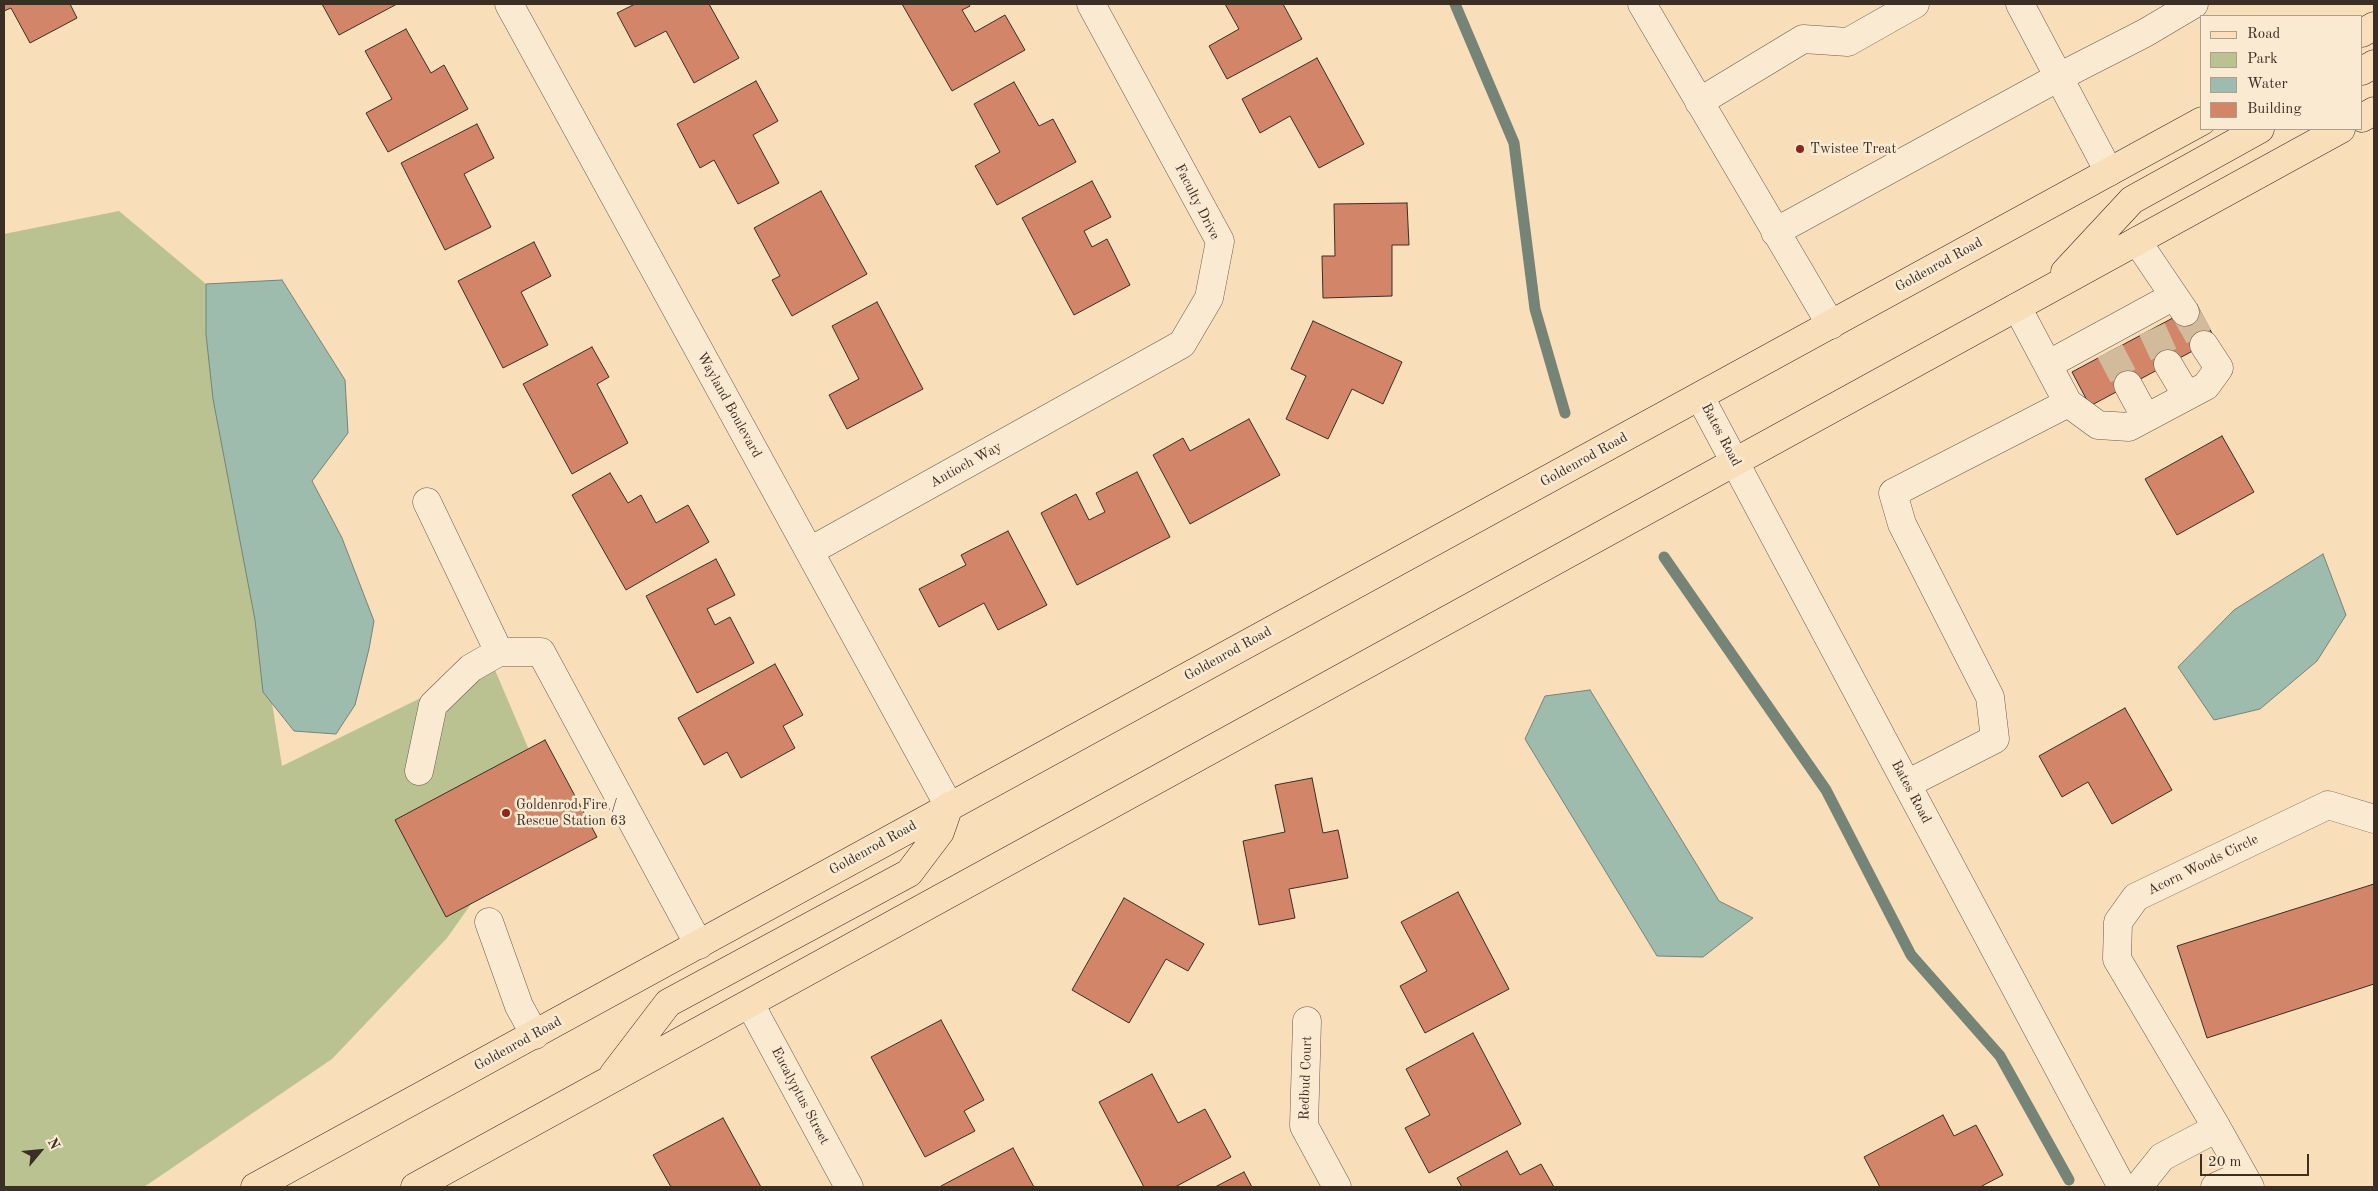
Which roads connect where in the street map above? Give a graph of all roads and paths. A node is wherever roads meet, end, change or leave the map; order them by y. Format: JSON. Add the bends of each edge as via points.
{"nodes":[{"id":1,"x":509,"y":4,"type":"edge"},
{"id":2,"x":1091,"y":4,"type":"edge"},
{"id":3,"x":1915,"y":4,"type":"edge"},
{"id":4,"x":2020,"y":4,"type":"edge"},
{"id":5,"x":2194,"y":4,"type":"edge"},
{"id":6,"x":1650,"y":7,"type":"edge"},
{"id":7,"x":2374,"y":26,"type":"edge"},
{"id":8,"x":2363,"y":32,"type":"edge"},
{"id":9,"x":2374,"y":64,"type":"edge"},
{"id":10,"x":2363,"y":70,"type":"edge"},
{"id":11,"x":2058,"y":77,"type":"junction"},
{"id":12,"x":1699,"y":102,"type":"junction"},
{"id":13,"x":2374,"y":111,"type":"edge"},
{"id":14,"x":2363,"y":117,"type":"edge"},
{"id":15,"x":2200,"y":122,"type":"edge"},
{"id":16,"x":2258,"y":130,"type":"edge"},
{"id":17,"x":2340,"y":130,"type":"edge"},
{"id":18,"x":2109,"y":172,"type":"junction"},
{"id":19,"x":1775,"y":232,"type":"junction"},
{"id":20,"x":2137,"y":241,"type":"junction"},
{"id":21,"x":2049,"y":290,"type":"junction"},
{"id":22,"x":2016,"y":307,"type":"junction"},
{"id":23,"x":1831,"y":325,"type":"junction"},
{"id":24,"x":2204,"y":345,"type":"tunnel mouth"},
{"id":25,"x":2049,"y":364,"type":"junction"},
{"id":26,"x":2168,"y":364,"type":"tunnel mouth"},
{"id":27,"x":1122,"y":378,"type":"joint"},
{"id":28,"x":2128,"y":385,"type":"tunnel mouth"},
{"id":29,"x":2188,"y":396,"type":"junction"},
{"id":30,"x":1700,"y":397,"type":"junction"},
{"id":31,"x":2068,"y":403,"type":"junction"},
{"id":32,"x":2146,"y":418,"type":"junction"},
{"id":33,"x":1735,"y":462,"type":"junction"},
{"id":34,"x":427,"y":502,"type":"dead end"},
{"id":35,"x":810,"y":552,"type":"junction"},
{"id":36,"x":499,"y":652,"type":"junction"},
{"id":37,"x":419,"y":771,"type":"dead end"},
{"id":38,"x":1907,"y":784,"type":"junction"},
{"id":39,"x":949,"y":806,"type":"junction"},
{"id":40,"x":2374,"y":819,"type":"edge"},
{"id":41,"x":489,"y":922,"type":"dead end"},
{"id":42,"x":699,"y":945,"type":"junction"},
{"id":43,"x":750,"y":1004,"type":"junction"},
{"id":44,"x":1307,"y":1021,"type":"dead end"},
{"id":45,"x":535,"y":1035,"type":"junction"},
{"id":46,"x":608,"y":1082,"type":"junction"},
{"id":47,"x":2217,"y":1128,"type":"junction"},
{"id":48,"x":301,"y":1162,"type":"junction"},
{"id":49,"x":2246,"y":1181,"type":"edge"},
{"id":50,"x":255,"y":1187,"type":"edge"},
{"id":51,"x":283,"y":1187,"type":"edge"},
{"id":52,"x":415,"y":1187,"type":"edge"},
{"id":53,"x":849,"y":1187,"type":"edge"},
{"id":54,"x":1337,"y":1187,"type":"edge"},
{"id":55,"x":2122,"y":1187,"type":"edge"},
{"id":56,"x":2138,"y":1187,"type":"edge"},
{"id":57,"x":2215,"y":1187,"type":"edge"}],
"edges":[{"from":1,"to":35,"type":"street","name":"Wayland Boulevard"},
{"from":2,"to":27,"type":"street","name":"Faculty Drive","via":[[1220,241],[1209,298],[1182,344]]},
{"from":3,"to":12,"type":"street","via":[[1848,42],[1803,39]]},
{"from":4,"to":11,"type":"street"},
{"from":5,"to":11,"type":"street"},
{"from":6,"to":12,"type":"street"},
{"from":7,"to":8,"type":"main road"},
{"from":9,"to":10,"type":"main road"},
{"from":11,"to":18,"type":"street"},
{"from":11,"to":19,"type":"street"},
{"from":12,"to":19,"type":"street"},
{"from":13,"to":14,"type":"main road"},
{"from":15,"to":18,"type":"main road","name":"Goldenrod Road"},
{"from":16,"to":21,"type":"main road","via":[[2132,200]]},
{"from":17,"to":20,"type":"main road"},
{"from":18,"to":23,"type":"main road","name":"Goldenrod Road"},
{"from":19,"to":23,"type":"street"},
{"from":20,"to":21,"type":"main road"},
{"from":20,"to":25,"type":"street","via":[[2179,304],[2106,343]]},
{"from":21,"to":22,"type":"main road"},
{"from":22,"to":25,"type":"street"},
{"from":22,"to":33,"type":"main road"},
{"from":23,"to":30,"type":"main road","name":"Goldenrod Road"},
{"from":24,"to":29,"type":"street","via":[[2219,368],[2206,386]]},
{"from":25,"to":31,"type":"street"},
{"from":26,"to":29,"type":"street"},
{"from":27,"to":35,"type":"street","name":"Antioch Way"},
{"from":28,"to":32,"type":"street"},
{"from":29,"to":32,"type":"street"},
{"from":30,"to":33,"type":"street","name":"Bates Road"},
{"from":30,"to":39,"type":"main road","name":"Goldenrod Road"},
{"from":31,"to":32,"type":"street","via":[[2098,425],[2129,427]]},
{"from":31,"to":38,"type":"street","via":[[1893,493],[1902,524],[1990,697],[1995,739]]},
{"from":33,"to":38,"type":"street","name":"Bates Road"},
{"from":33,"to":43,"type":"main road"},
{"from":34,"to":36,"type":"street"},
{"from":35,"to":39,"type":"street","name":"Wayland Boulevard"},
{"from":36,"to":37,"type":"street","via":[[471,668],[433,705]]},
{"from":36,"to":42,"type":"street","via":[[541,652]]},
{"from":38,"to":55,"type":"street","name":"Bates Road"},
{"from":39,"to":42,"type":"main road","name":"Goldenrod Road"},
{"from":39,"to":46,"type":"main road","via":[[940,832],[909,873],[668,1003]]},
{"from":40,"to":47,"type":"street","name":"Acorn Woods Circle","via":[[2328,805],[2136,897],[2118,922],[2117,959]]},
{"from":41,"to":45,"type":"street","via":[[519,1006]]},
{"from":42,"to":45,"type":"main road","name":"Goldenrod Road"},
{"from":43,"to":46,"type":"main road"},
{"from":43,"to":53,"type":"street","name":"Eucalyptus Street"},
{"from":44,"to":54,"type":"street","name":"Redbud Court","via":[[1304,1126]]},
{"from":45,"to":48,"type":"main road","name":"Goldenrod Road"},
{"from":46,"to":52,"type":"main road"},
{"from":47,"to":49,"type":"street","name":"Acorn Woods Circle"},
{"from":47,"to":56,"type":"street","via":[[2162,1157]]},
{"from":48,"to":50,"type":"main road","name":"Goldenrod Road"},
{"from":48,"to":51,"type":"main road"},
{"from":49,"to":57,"type":"street","name":"Acorn Woods Circle"}]}
